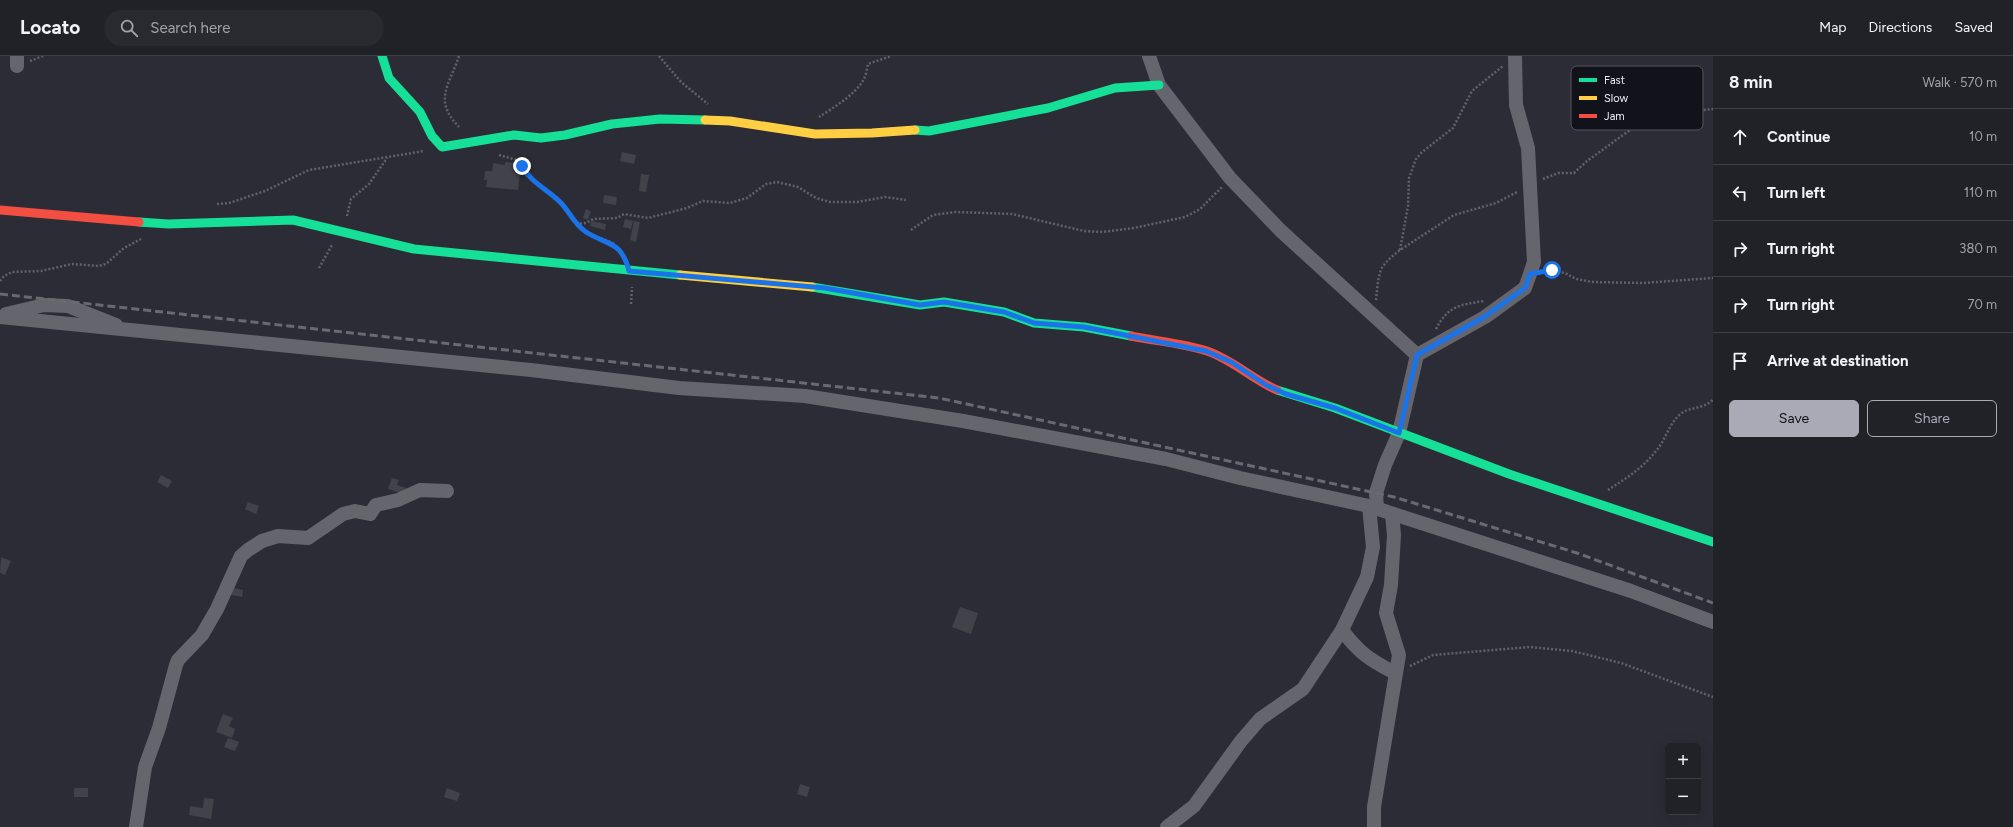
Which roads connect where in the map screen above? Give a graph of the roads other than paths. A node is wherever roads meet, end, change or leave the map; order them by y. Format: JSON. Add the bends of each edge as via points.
{"nodes":[{"id":1,"x":382,"y":56,"type":"edge"},
{"id":2,"x":1149,"y":56,"type":"edge"},
{"id":3,"x":1516,"y":56,"type":"edge"},
{"id":4,"x":1159,"y":85,"type":"junction"},
{"id":5,"x":0,"y":210,"type":"edge"},
{"id":6,"x":0,"y":316,"type":"edge"},
{"id":7,"x":1417,"y":355,"type":"junction"},
{"id":8,"x":1399,"y":433,"type":"junction"},
{"id":9,"x":447,"y":491,"type":"dead end"},
{"id":10,"x":1373,"y":508,"type":"junction"},
{"id":11,"x":1392,"y":514,"type":"junction"},
{"id":12,"x":1713,"y":542,"type":"edge"},
{"id":13,"x":1713,"y":622,"type":"edge"},
{"id":14,"x":1342,"y":630,"type":"junction"},
{"id":15,"x":1395,"y":673,"type":"junction"},
{"id":16,"x":136,"y":827,"type":"edge"},
{"id":17,"x":1167,"y":827,"type":"edge"},
{"id":18,"x":1374,"y":827,"type":"edge"}],
"edges":[{"from":1,"to":4,"type":"street","via":[[389,78],[420,112],[432,136],[442,147],[514,135],[541,138],[565,135],[612,124],[660,119],[730,121],[815,134],[872,133],[908,129],[929,131],[1048,108],[1115,88]]},
{"from":2,"to":4,"type":"street"},
{"from":3,"to":7,"type":"street","via":[[1516,105],[1528,148],[1534,262],[1525,288],[1484,317]]},
{"from":4,"to":7,"type":"street","via":[[1230,178],[1281,231]]},
{"from":5,"to":8,"type":"street","via":[[168,224],[293,220],[414,249],[825,288],[920,305],[944,302],[1004,312],[1034,323],[1084,327],[1206,351],[1231,362],[1266,385],[1286,394],[1335,408]]},
{"from":6,"to":10,"type":"street","via":[[532,370],[679,388],[805,396],[963,421],[1166,459]]},
{"from":7,"to":8,"type":"street"},
{"from":8,"to":10,"type":"street","via":[[1385,465]]},
{"from":8,"to":12,"type":"street","via":[[1509,474]]},
{"from":9,"to":16,"type":"street","via":[[420,490],[398,500],[376,505],[370,514],[355,511],[343,514],[312,537],[278,536],[262,541],[241,556],[202,635],[176,665],[159,728],[145,767]]},
{"from":10,"to":11,"type":"street"},
{"from":10,"to":14,"type":"street","via":[[1373,547],[1367,577]]},
{"from":11,"to":13,"type":"street","via":[[1631,592]]},
{"from":11,"to":15,"type":"street","via":[[1392,578],[1386,608],[1398,650]]},
{"from":14,"to":15,"type":"street","via":[[1354,647],[1368,659]]},
{"from":14,"to":17,"type":"street","via":[[1303,689],[1260,719],[1194,806]]},
{"from":15,"to":18,"type":"street","via":[[1374,806]]}]}
